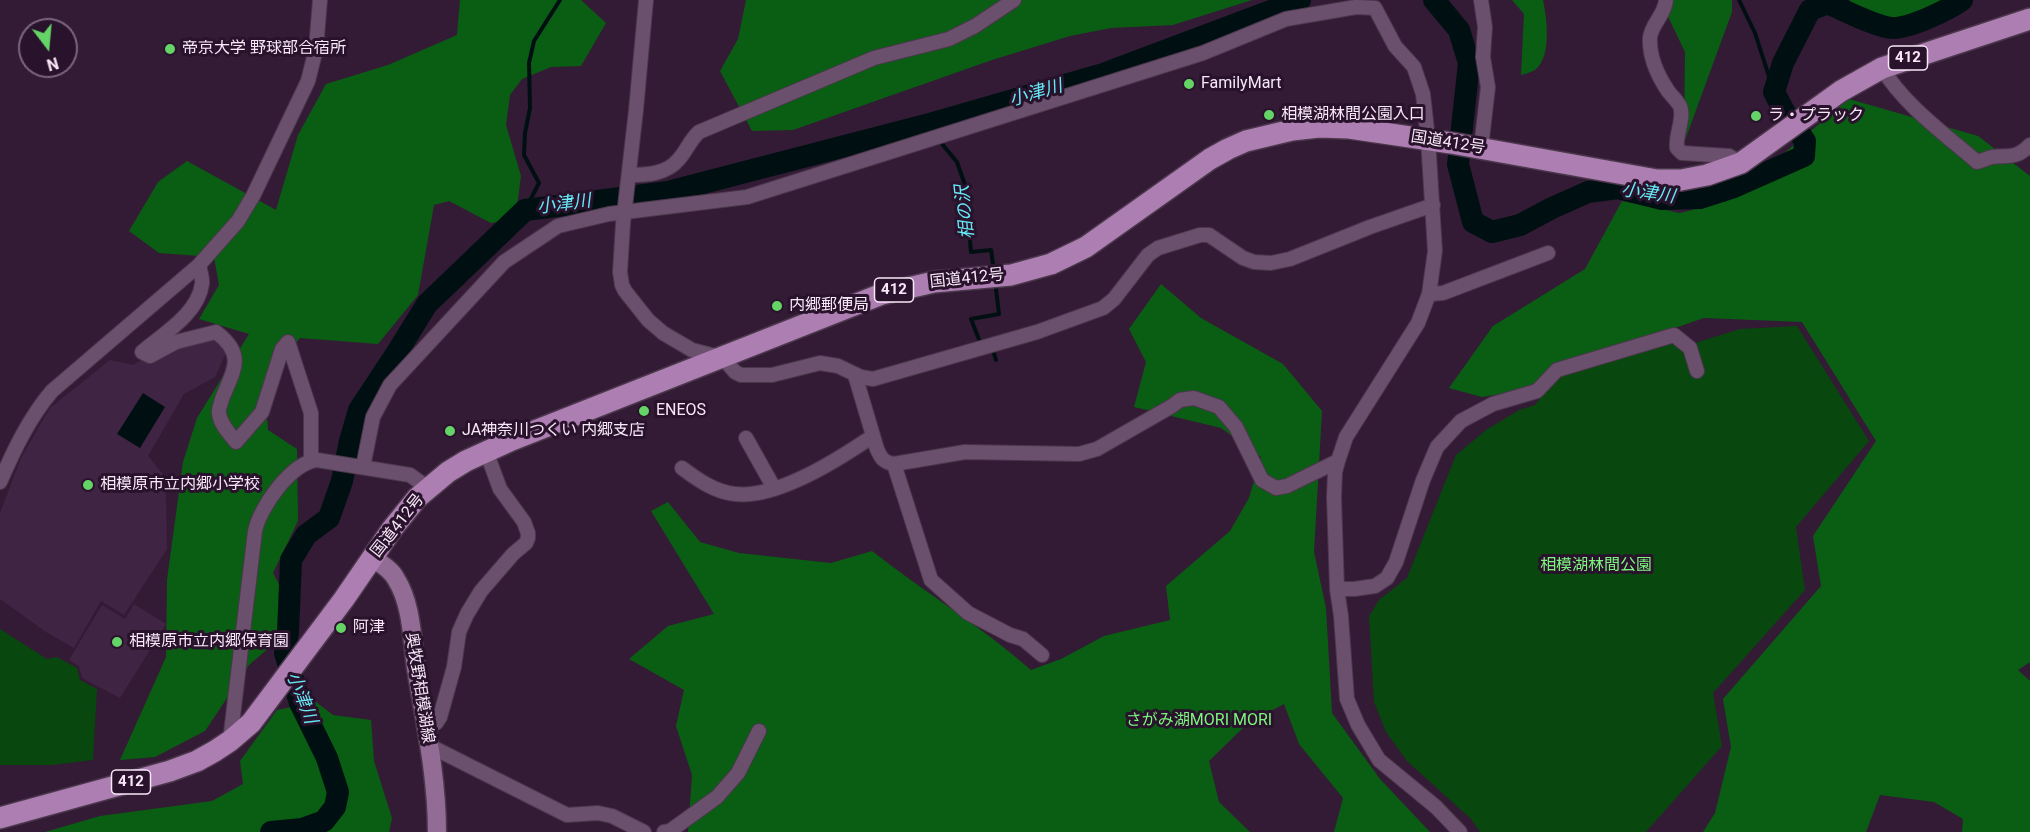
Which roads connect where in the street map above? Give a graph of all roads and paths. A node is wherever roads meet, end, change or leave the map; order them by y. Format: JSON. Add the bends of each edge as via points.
{"nodes":[{"id":1,"x":320,"y":0,"type":"edge"},
{"id":2,"x":646,"y":0,"type":"edge"},
{"id":3,"x":1014,"y":0,"type":"edge"},
{"id":4,"x":1481,"y":0,"type":"edge"},
{"id":5,"x":1666,"y":0,"type":"edge"},
{"id":6,"x":2030,"y":19,"type":"edge"},
{"id":7,"x":1882,"y":68,"type":"junction"},
{"id":8,"x":1428,"y":139,"type":"junction"},
{"id":9,"x":2030,"y":145,"type":"edge"},
{"id":10,"x":1477,"y":148,"type":"junction"},
{"id":11,"x":1741,"y":163,"type":"junction"},
{"id":12,"x":629,"y":175,"type":"junction"},
{"id":13,"x":1433,"y":205,"type":"junction"},
{"id":14,"x":624,"y":213,"type":"junction"},
{"id":15,"x":1548,"y":253,"type":"dead end"},
{"id":16,"x":199,"y":265,"type":"junction"},
{"id":17,"x":1429,"y":294,"type":"junction"},
{"id":18,"x":723,"y":358,"type":"junction"},
{"id":19,"x":1697,"y":371,"type":"dead end"},
{"id":20,"x":855,"y":375,"type":"junction"},
{"id":21,"x":873,"y":436,"type":"junction"},
{"id":22,"x":746,"y":438,"type":"dead end"},
{"id":23,"x":486,"y":451,"type":"junction"},
{"id":24,"x":6,"y":455,"type":"edge"},
{"id":25,"x":311,"y":461,"type":"junction"},
{"id":26,"x":1338,"y":461,"type":"junction"},
{"id":27,"x":894,"y":464,"type":"junction"},
{"id":28,"x":360,"y":467,"type":"junction"},
{"id":29,"x":682,"y":468,"type":"dead end"},
{"id":30,"x":0,"y":482,"type":"edge"},
{"id":31,"x":428,"y":488,"type":"junction"},
{"id":32,"x":774,"y":488,"type":"junction"},
{"id":33,"x":372,"y":558,"type":"junction"},
{"id":34,"x":1337,"y":589,"type":"junction"},
{"id":35,"x":1042,"y":655,"type":"dead end"},
{"id":36,"x":759,"y":731,"type":"dead end"},
{"id":37,"x":427,"y":736,"type":"junction"},
{"id":38,"x":230,"y":741,"type":"junction"},
{"id":39,"x":0,"y":818,"type":"edge"},
{"id":40,"x":437,"y":832,"type":"edge"},
{"id":41,"x":644,"y":832,"type":"edge"},
{"id":42,"x":664,"y":832,"type":"edge"},
{"id":43,"x":1460,"y":832,"type":"edge"}],
"edges":[{"from":1,"to":16,"type":"street","via":[[316,49],[308,81],[242,215]]},
{"from":2,"to":12,"type":"street"},
{"from":3,"to":12,"type":"street","via":[[949,39],[874,58],[699,132],[670,167]]},
{"from":4,"to":10,"type":"street","via":[[1488,96]]},
{"from":5,"to":11,"type":"street","via":[[1651,32],[1650,48],[1661,79],[1680,107],[1677,148],[1682,153],[1729,156]]},
{"from":6,"to":7,"type":"highway","name":"国道412号","number":"412"},
{"from":7,"to":9,"type":"street","via":[[1916,108],[1977,162],[2010,157]]},
{"from":7,"to":11,"type":"highway","name":"国道412号","number":"412","via":[[1841,91]]},
{"from":8,"to":10,"type":"highway","name":"国道412号","number":"412"},
{"from":8,"to":13,"type":"street"},
{"from":8,"to":14,"type":"street","via":[[1423,94],[1414,67],[1395,46],[1375,8],[1356,8],[1286,20],[1203,53],[747,197]]},
{"from":8,"to":18,"type":"highway","name":"国道412号","number":"412","via":[[1319,127],[1246,141],[1210,159],[1086,247],[1051,264],[1011,275],[934,282],[882,294]]},
{"from":10,"to":11,"type":"highway","name":"国道412号","number":"412","via":[[1657,180],[1698,177]]},
{"from":12,"to":14,"type":"street"},
{"from":13,"to":17,"type":"street","via":[[1435,251]]},
{"from":13,"to":20,"type":"street","via":[[1290,260],[1271,263],[1243,258],[1209,235],[1200,235],[1148,255],[1103,308],[1037,332],[873,379]]},
{"from":14,"to":18,"type":"street","via":[[620,273],[625,291],[648,320],[672,339],[692,350]]},
{"from":14,"to":28,"type":"street","via":[[558,226],[504,262],[390,385],[373,417]]},
{"from":15,"to":17,"type":"street","via":[[1443,293]]},
{"from":16,"to":24,"type":"street","via":[[52,391]]},
{"from":16,"to":25,"type":"street","via":[[203,281],[193,306],[142,352],[150,356],[176,342],[216,332],[224,338],[231,345],[235,362],[218,411],[222,424],[236,442],[262,412],[282,349],[288,342],[311,413]]},
{"from":17,"to":26,"type":"street","via":[[1418,323],[1346,437]]},
{"from":18,"to":20,"type":"street","via":[[735,372],[752,376],[819,363],[838,366]]},
{"from":18,"to":23,"type":"highway","name":"国道412号","number":"412"},
{"from":19,"to":34,"type":"street","via":[[1690,348],[1674,334],[1557,370],[1537,391],[1493,404],[1461,421],[1437,447],[1387,578],[1375,586]]},
{"from":20,"to":21,"type":"street"},
{"from":21,"to":27,"type":"street","via":[[881,459]]},
{"from":21,"to":32,"type":"street","via":[[826,467]]},
{"from":22,"to":32,"type":"street"},
{"from":23,"to":31,"type":"highway","name":"国道412号","number":"412"},
{"from":23,"to":37,"type":"street","via":[[500,489],[524,522],[528,538],[473,603],[459,632],[440,717]]},
{"from":24,"to":30,"type":"street"},
{"from":25,"to":28,"type":"street"},
{"from":25,"to":38,"type":"street","via":[[283,483],[257,520]]},
{"from":26,"to":27,"type":"street","via":[[1276,488],[1262,480],[1236,427],[1219,407],[1194,398],[1180,400],[1097,449],[1079,454],[965,452]]},
{"from":26,"to":34,"type":"street","via":[[1334,496]]},
{"from":27,"to":35,"type":"street","via":[[931,580],[968,614],[1023,639]]},
{"from":28,"to":31,"type":"street","via":[[410,475]]},
{"from":29,"to":32,"type":"street","via":[[715,489],[735,494]]},
{"from":31,"to":33,"type":"highway","name":"国道412号","number":"412","via":[[406,510]]},
{"from":33,"to":37,"type":"main road","name":"奥牧野相模湖線","via":[[396,578],[406,601]]},
{"from":33,"to":38,"type":"highway","name":"国道412号","number":"412","via":[[251,723]]},
{"from":34,"to":43,"type":"street","via":[[1347,699],[1358,725],[1379,760]]},
{"from":36,"to":42,"type":"street","via":[[738,773],[717,797]]},
{"from":37,"to":40,"type":"main road","name":"奥牧野相模湖線"},
{"from":37,"to":41,"type":"street","via":[[567,815],[612,816]]},
{"from":38,"to":39,"type":"highway","name":"国道412号","number":"412","via":[[170,771]]}]}
